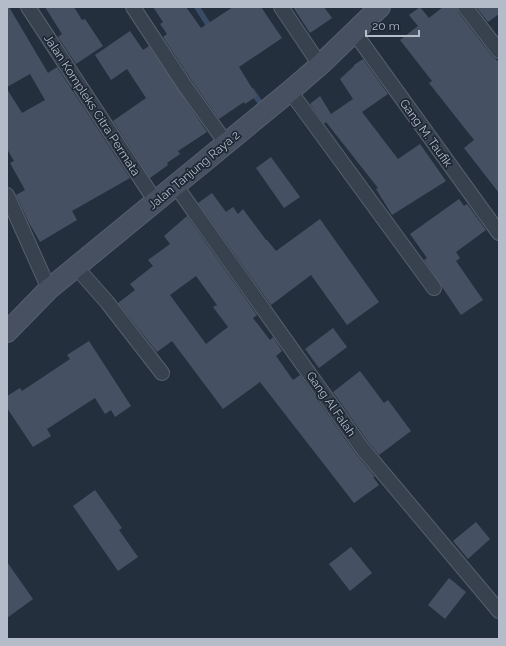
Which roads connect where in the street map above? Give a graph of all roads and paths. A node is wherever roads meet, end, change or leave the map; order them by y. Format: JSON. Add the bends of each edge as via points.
{"nodes":[{"id":1,"x":28,"y":7,"type":"edge"},
{"id":2,"x":133,"y":7,"type":"edge"},
{"id":3,"x":282,"y":7,"type":"edge"},
{"id":4,"x":380,"y":7,"type":"edge"},
{"id":5,"x":465,"y":7,"type":"edge"},
{"id":6,"x":354,"y":32,"type":"junction"},
{"id":7,"x":499,"y":51,"type":"edge"},
{"id":8,"x":320,"y":65,"type":"junction"},
{"id":9,"x":290,"y":91,"type":"junction"},
{"id":10,"x":226,"y":143,"type":"junction"},
{"id":11,"x":176,"y":186,"type":"junction"},
{"id":12,"x":7,"y":195,"type":"edge"},
{"id":13,"x":156,"y":202,"type":"junction"},
{"id":14,"x":499,"y":233,"type":"edge"},
{"id":15,"x":76,"y":267,"type":"junction"},
{"id":16,"x":434,"y":288,"type":"dead end"},
{"id":17,"x":49,"y":289,"type":"junction"},
{"id":18,"x":7,"y":332,"type":"edge"},
{"id":19,"x":162,"y":373,"type":"dead end"},
{"id":20,"x":499,"y":611,"type":"edge"}],
"edges":[{"from":1,"to":13,"type":"street","name":"Jalan Kompleks Citra Permata"},
{"from":2,"to":10,"type":"street"},
{"from":3,"to":8,"type":"street"},
{"from":4,"to":6,"type":"street","name":"Jalan Tanjung Raya 2"},
{"from":5,"to":7,"type":"street"},
{"from":6,"to":8,"type":"street","name":"Jalan Tanjung Raya 2"},
{"from":6,"to":14,"type":"street","name":"Gang M. Taufik"},
{"from":8,"to":9,"type":"street","name":"Jalan Tanjung Raya 2"},
{"from":9,"to":10,"type":"street","name":"Jalan Tanjung Raya 2"},
{"from":9,"to":16,"type":"street"},
{"from":10,"to":11,"type":"street","name":"Jalan Tanjung Raya 2"},
{"from":11,"to":13,"type":"street","name":"Jalan Tanjung Raya 2"},
{"from":11,"to":20,"type":"street","name":"Gang Al Falah","via":[[362,448]]},
{"from":12,"to":17,"type":"street"},
{"from":13,"to":15,"type":"street","name":"Jalan Tanjung Raya 2"},
{"from":15,"to":17,"type":"street","name":"Jalan Tanjung Raya 2"},
{"from":15,"to":19,"type":"street","via":[[107,302]]},
{"from":17,"to":18,"type":"street","name":"Jalan Tanjung Raya 2"}]}
